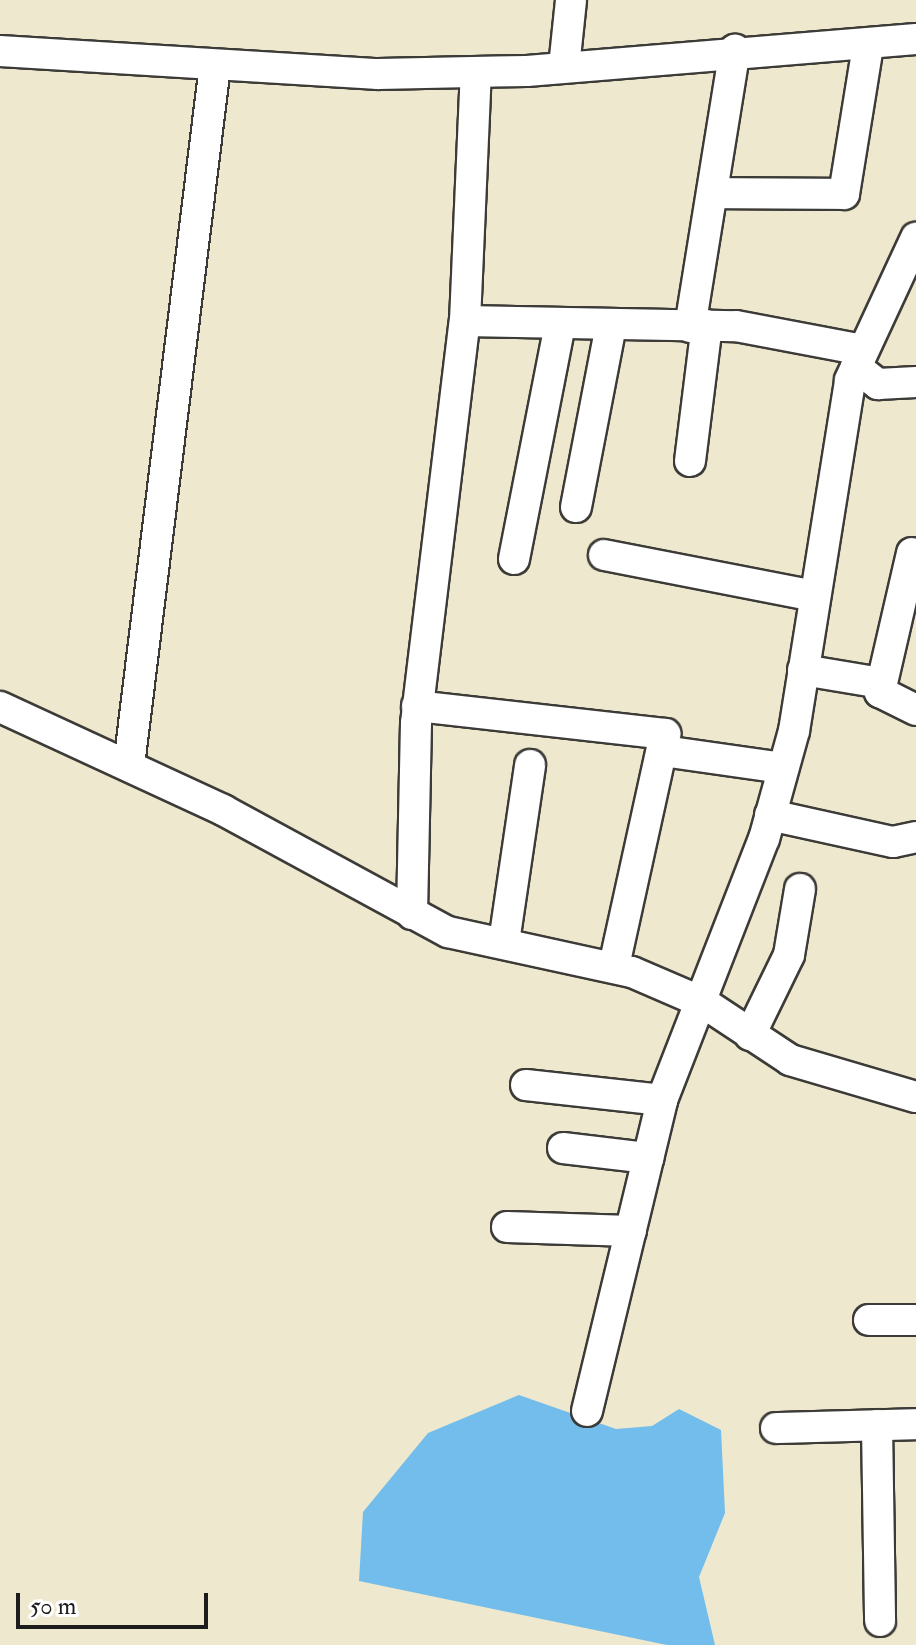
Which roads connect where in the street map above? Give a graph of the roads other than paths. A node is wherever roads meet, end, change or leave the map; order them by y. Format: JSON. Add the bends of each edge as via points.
{"nodes":[{"id":1,"x":571,"y":0,"type":"edge"},
{"id":2,"x":916,"y":39,"type":"edge"},
{"id":3,"x":868,"y":46,"type":"junction"},
{"id":4,"x":735,"y":50,"type":"junction"},
{"id":5,"x":0,"y":51,"type":"edge"},
{"id":6,"x":215,"y":66,"type":"junction"},
{"id":7,"x":564,"y":67,"type":"junction"},
{"id":8,"x":476,"y":72,"type":"junction"},
{"id":9,"x":712,"y":193,"type":"junction"},
{"id":10,"x":916,"y":238,"type":"edge"},
{"id":11,"x":465,"y":321,"type":"junction"},
{"id":12,"x":560,"y":324,"type":"junction"},
{"id":13,"x":611,"y":325,"type":"junction"},
{"id":14,"x":699,"y":326,"type":"junction"},
{"id":15,"x":859,"y":358,"type":"junction"},
{"id":16,"x":916,"y":382,"type":"edge"},
{"id":17,"x":690,"y":461,"type":"dead end"},
{"id":18,"x":576,"y":507,"type":"dead end"},
{"id":19,"x":912,"y":553,"type":"dead end"},
{"id":20,"x":604,"y":555,"type":"dead end"},
{"id":21,"x":514,"y":559,"type":"dead end"},
{"id":22,"x":814,"y":596,"type":"junction"},
{"id":23,"x":803,"y":670,"type":"junction"},
{"id":24,"x":881,"y":683,"type":"junction"},
{"id":25,"x":417,"y":706,"type":"junction"},
{"id":26,"x":0,"y":707,"type":"edge"},
{"id":27,"x":916,"y":710,"type":"edge"},
{"id":28,"x":663,"y":751,"type":"junction"},
{"id":29,"x":129,"y":765,"type":"junction"},
{"id":30,"x":530,"y":765,"type":"dead end"},
{"id":31,"x":783,"y":768,"type":"junction"},
{"id":32,"x":770,"y":815,"type":"junction"},
{"id":33,"x":916,"y":837,"type":"edge"},
{"id":34,"x":800,"y":889,"type":"dead end"},
{"id":35,"x":412,"y":914,"type":"junction"},
{"id":36,"x":504,"y":942,"type":"junction"},
{"id":37,"x":614,"y":966,"type":"junction"},
{"id":38,"x":704,"y":1003,"type":"junction"},
{"id":39,"x":750,"y":1035,"type":"junction"},
{"id":40,"x":526,"y":1085,"type":"dead end"},
{"id":41,"x":916,"y":1097,"type":"edge"},
{"id":42,"x":662,"y":1100,"type":"junction"},
{"id":43,"x":563,"y":1148,"type":"dead end"},
{"id":44,"x":648,"y":1158,"type":"junction"},
{"id":45,"x":507,"y":1227,"type":"dead end"},
{"id":46,"x":631,"y":1231,"type":"junction"},
{"id":47,"x":869,"y":1320,"type":"dead end"},
{"id":48,"x":916,"y":1320,"type":"edge"},
{"id":49,"x":587,"y":1411,"type":"dead end"},
{"id":50,"x":916,"y":1424,"type":"edge"},
{"id":51,"x":877,"y":1425,"type":"junction"},
{"id":52,"x":776,"y":1428,"type":"dead end"},
{"id":53,"x":880,"y":1621,"type":"dead end"}],
"edges":[{"from":1,"to":7,"type":"street"},
{"from":2,"to":3,"type":"street"},
{"from":3,"to":4,"type":"street"},
{"from":3,"to":9,"type":"street","via":[[844,194]]},
{"from":4,"to":7,"type":"street"},
{"from":4,"to":9,"type":"street"},
{"from":5,"to":6,"type":"street"},
{"from":6,"to":8,"type":"street"},
{"from":6,"to":29,"type":"street"},
{"from":7,"to":8,"type":"street"},
{"from":8,"to":11,"type":"street"},
{"from":9,"to":14,"type":"street"},
{"from":10,"to":15,"type":"street"},
{"from":11,"to":12,"type":"street"},
{"from":11,"to":25,"type":"street"},
{"from":12,"to":13,"type":"street"},
{"from":12,"to":21,"type":"street"},
{"from":13,"to":14,"type":"street"},
{"from":13,"to":18,"type":"street"},
{"from":14,"to":15,"type":"street"},
{"from":14,"to":17,"type":"street"},
{"from":15,"to":16,"type":"street","via":[[878,384]]},
{"from":15,"to":22,"type":"street"},
{"from":19,"to":24,"type":"street"},
{"from":20,"to":22,"type":"street"},
{"from":22,"to":23,"type":"street"},
{"from":23,"to":24,"type":"street"},
{"from":23,"to":31,"type":"street"},
{"from":24,"to":27,"type":"street","via":[[883,696]]},
{"from":25,"to":28,"type":"street","via":[[657,730],[665,734]]},
{"from":25,"to":35,"type":"street"},
{"from":26,"to":29,"type":"street"},
{"from":28,"to":31,"type":"street"},
{"from":28,"to":37,"type":"street"},
{"from":29,"to":35,"type":"street"},
{"from":30,"to":36,"type":"street"},
{"from":31,"to":32,"type":"street"},
{"from":32,"to":33,"type":"street","via":[[893,842]]},
{"from":32,"to":38,"type":"street"},
{"from":34,"to":39,"type":"street","via":[[785,967]]},
{"from":35,"to":36,"type":"street","via":[[448,932]]},
{"from":36,"to":37,"type":"street"},
{"from":37,"to":38,"type":"street"},
{"from":38,"to":39,"type":"street"},
{"from":38,"to":42,"type":"street"},
{"from":39,"to":41,"type":"street","via":[[810,1069]]},
{"from":40,"to":42,"type":"street"},
{"from":42,"to":44,"type":"street"},
{"from":43,"to":44,"type":"street"},
{"from":44,"to":46,"type":"street"},
{"from":45,"to":46,"type":"street"},
{"from":46,"to":49,"type":"street"},
{"from":47,"to":48,"type":"street"},
{"from":50,"to":51,"type":"street"},
{"from":51,"to":52,"type":"street"},
{"from":51,"to":53,"type":"street"}]}
